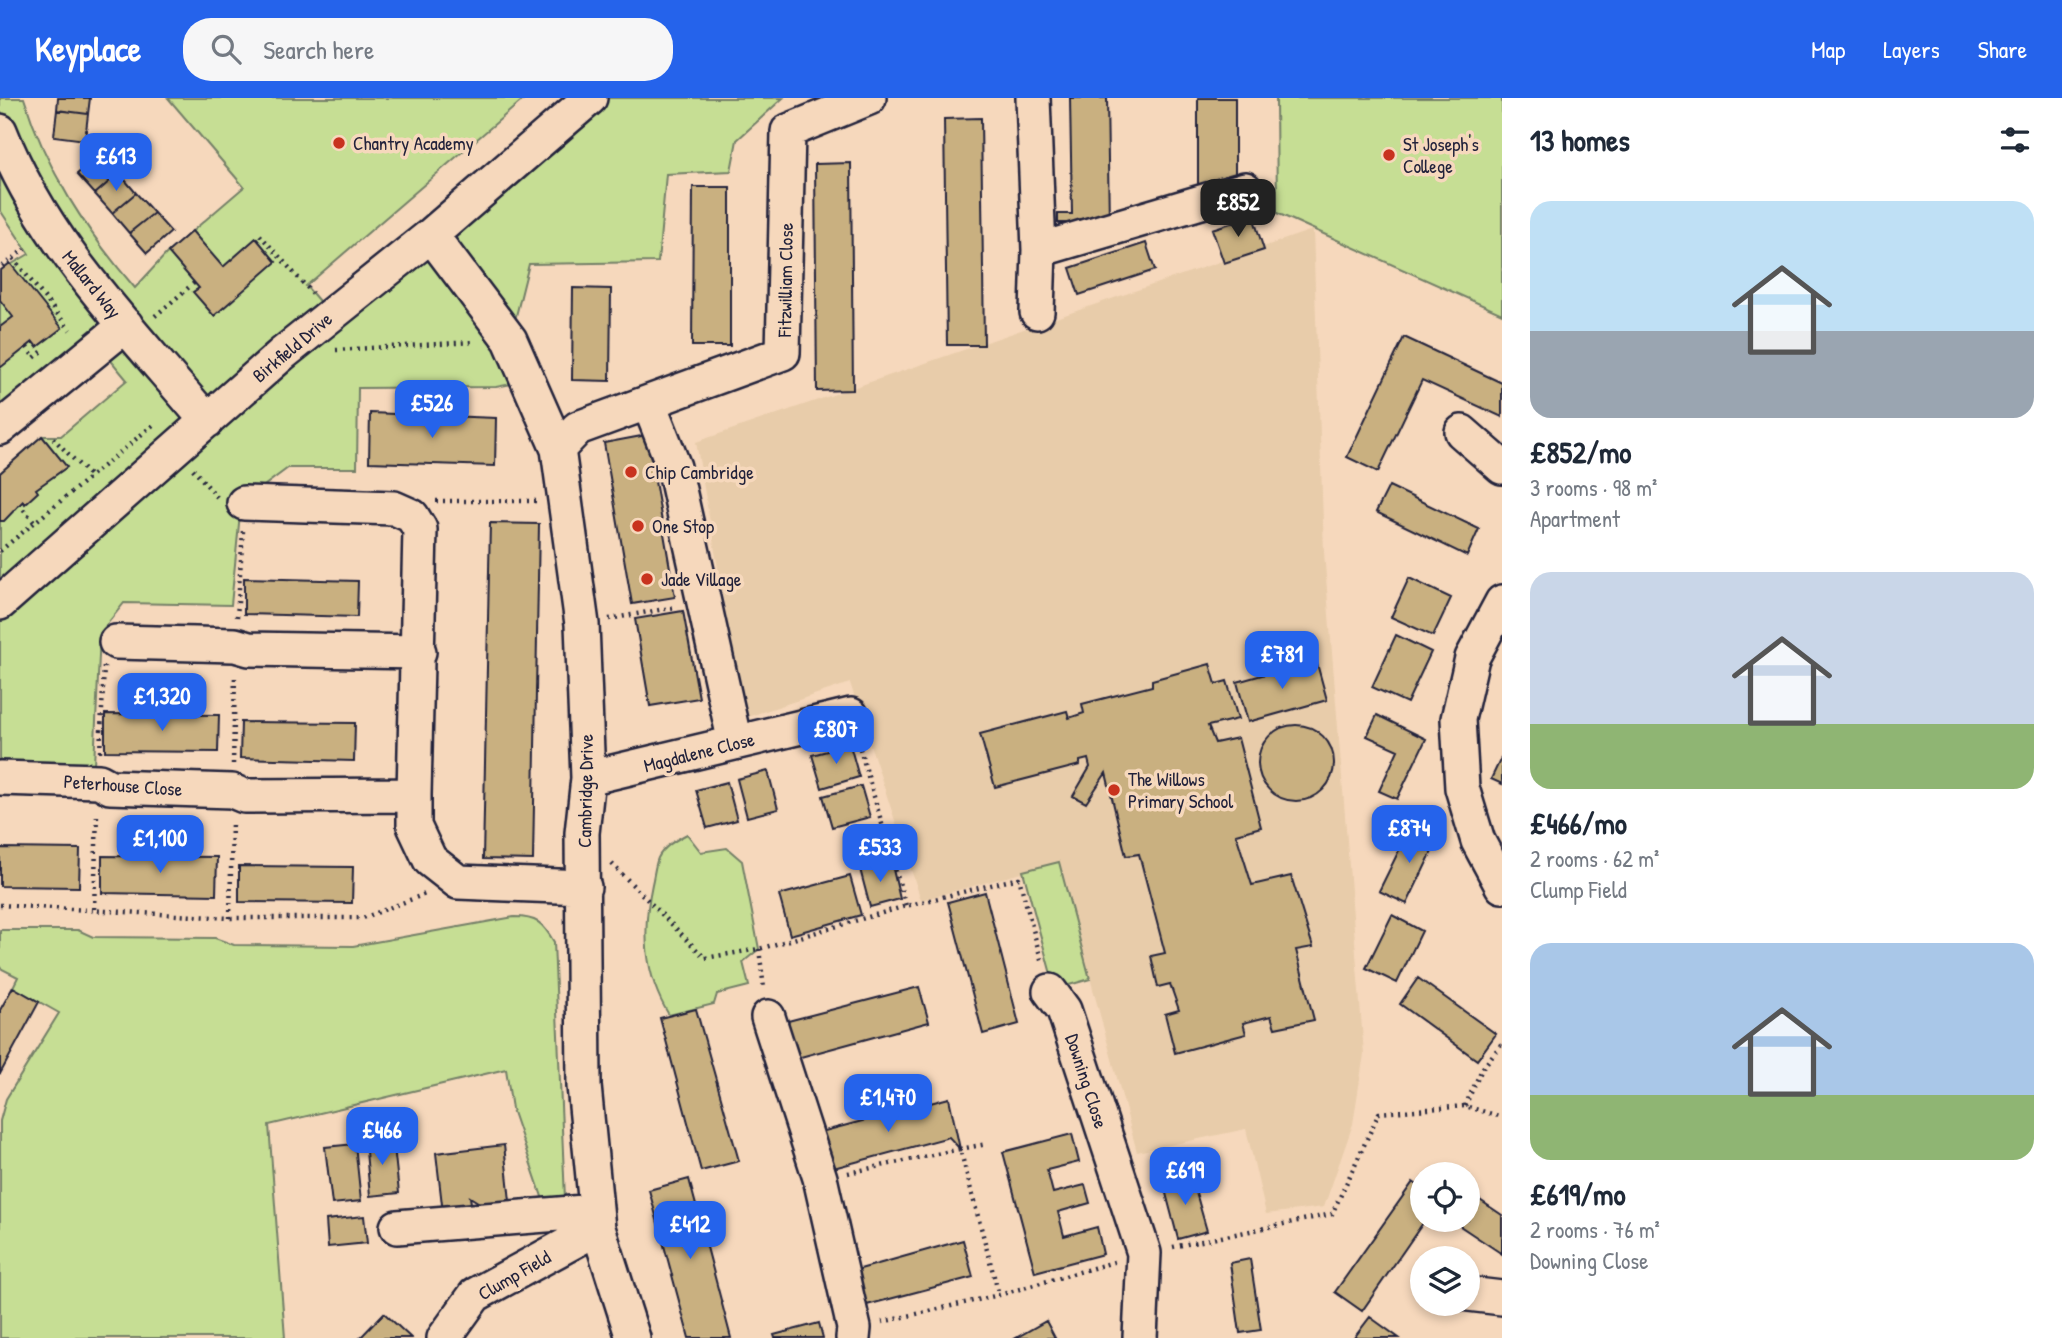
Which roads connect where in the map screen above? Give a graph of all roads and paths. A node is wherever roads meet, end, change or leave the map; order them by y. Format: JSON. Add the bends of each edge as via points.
{"nodes":[{"id":1,"x":590,"y":98,"type":"edge"},
{"id":2,"x":869,"y":98,"type":"edge"},
{"id":3,"x":1034,"y":98,"type":"edge"},
{"id":4,"x":0,"y":131,"type":"edge"},
{"id":5,"x":1245,"y":189,"type":"dead end"},
{"id":6,"x":260,"y":235,"type":"dead end"},
{"id":7,"x":431,"y":235,"type":"junction"},
{"id":8,"x":26,"y":249,"type":"dead end"},
{"id":9,"x":1039,"y":250,"type":"junction"},
{"id":10,"x":13,"y":258,"type":"junction"},
{"id":11,"x":2,"y":267,"type":"dead end"},
{"id":12,"x":194,"y":283,"type":"dead end"},
{"id":13,"x":103,"y":298,"type":"junction"},
{"id":14,"x":1037,"y":313,"type":"dead end"},
{"id":15,"x":331,"y":315,"type":"junction"},
{"id":16,"x":70,"y":330,"type":"junction"},
{"id":17,"x":130,"y":330,"type":"junction"},
{"id":18,"x":61,"y":337,"type":"dead end"},
{"id":19,"x":510,"y":340,"type":"junction"},
{"id":20,"x":52,"y":344,"type":"dead end"},
{"id":21,"x":27,"y":347,"type":"dead end"},
{"id":22,"x":332,"y":350,"type":"dead end"},
{"id":23,"x":649,"y":404,"type":"junction"},
{"id":24,"x":207,"y":421,"type":"junction"},
{"id":25,"x":157,"y":422,"type":"dead end"},
{"id":26,"x":0,"y":428,"type":"edge"},
{"id":27,"x":1462,"y":432,"type":"dead end"},
{"id":28,"x":53,"y":438,"type":"dead end"},
{"id":29,"x":558,"y":449,"type":"junction"},
{"id":30,"x":1502,"y":467,"type":"edge"},
{"id":31,"x":90,"y":476,"type":"junction"},
{"id":32,"x":541,"y":488,"type":"dead end"},
{"id":33,"x":244,"y":503,"type":"joint"},
{"id":34,"x":19,"y":505,"type":"dead end"},
{"id":35,"x":412,"y":516,"type":"junction"},
{"id":36,"x":34,"y":523,"type":"junction"},
{"id":37,"x":0,"y":551,"type":"edge"},
{"id":38,"x":705,"y":602,"type":"junction"},
{"id":39,"x":0,"y":603,"type":"edge"},
{"id":40,"x":1501,"y":608,"type":"edge"},
{"id":41,"x":582,"y":624,"type":"junction"},
{"id":42,"x":116,"y":642,"type":"dead end"},
{"id":43,"x":236,"y":645,"type":"junction"},
{"id":44,"x":419,"y":652,"type":"junction"},
{"id":45,"x":850,"y":715,"type":"joint"},
{"id":46,"x":735,"y":743,"type":"junction"},
{"id":47,"x":0,"y":778,"type":"edge"},
{"id":48,"x":588,"y":778,"type":"junction"},
{"id":49,"x":233,"y":791,"type":"junction"},
{"id":50,"x":414,"y":796,"type":"junction"},
{"id":51,"x":582,"y":833,"type":"junction"},
{"id":52,"x":458,"y":882,"type":"junction"},
{"id":53,"x":1502,"y":886,"type":"edge"},
{"id":54,"x":584,"y":887,"type":"junction"},
{"id":55,"x":0,"y":905,"type":"edge"},
{"id":56,"x":906,"y":906,"type":"junction"},
{"id":57,"x":230,"y":918,"type":"junction"},
{"id":58,"x":759,"y":949,"type":"junction"},
{"id":59,"x":1050,"y":991,"type":"joint"},
{"id":60,"x":768,"y":1017,"type":"joint"},
{"id":61,"x":1502,"y":1043,"type":"edge"},
{"id":62,"x":1465,"y":1106,"type":"junction"},
{"id":63,"x":1502,"y":1117,"type":"edge"},
{"id":64,"x":987,"y":1144,"type":"dead end"},
{"id":65,"x":960,"y":1149,"type":"junction"},
{"id":66,"x":820,"y":1178,"type":"junction"},
{"id":67,"x":597,"y":1220,"type":"junction"},
{"id":68,"x":397,"y":1227,"type":"dead end"},
{"id":69,"x":1144,"y":1253,"type":"junction"},
{"id":70,"x":999,"y":1295,"type":"junction"},
{"id":71,"x":1480,"y":1295,"type":"edge"},
{"id":72,"x":1502,"y":1298,"type":"edge"},
{"id":73,"x":853,"y":1333,"type":"edge"},
{"id":74,"x":444,"y":1338,"type":"edge"},
{"id":75,"x":633,"y":1338,"type":"edge"},
{"id":76,"x":1140,"y":1338,"type":"edge"}],
"edges":[{"from":1,"to":7,"type":"street","name":"Birkfield Drive"},
{"from":2,"to":23,"type":"street","name":"Fitzwilliam Close","via":[[788,131],[783,353]]},
{"from":3,"to":9,"type":"street"},
{"from":4,"to":13,"type":"street","name":"Mallard Way","via":[[32,201]]},
{"from":5,"to":9,"type":"street"},
{"from":6,"to":15,"type":"path"},
{"from":7,"to":15,"type":"street","name":"Birkfield Drive"},
{"from":7,"to":19,"type":"street","name":"Cambridge Drive"},
{"from":8,"to":10,"type":"path"},
{"from":9,"to":14,"type":"street"},
{"from":10,"to":11,"type":"path"},
{"from":10,"to":16,"type":"path"},
{"from":12,"to":17,"type":"path"},
{"from":13,"to":16,"type":"path"},
{"from":13,"to":17,"type":"street","name":"Mallard Way"},
{"from":15,"to":24,"type":"street","name":"Birkfield Drive"},
{"from":16,"to":18,"type":"path"},
{"from":17,"to":24,"type":"street","name":"Mallard Way"},
{"from":17,"to":26,"type":"street"},
{"from":19,"to":22,"type":"path"},
{"from":19,"to":29,"type":"street","name":"Cambridge Drive"},
{"from":20,"to":21,"type":"path","via":[[34,358]]},
{"from":23,"to":29,"type":"street","name":"Fitzwilliam Close","via":[[578,428]]},
{"from":23,"to":38,"type":"street","via":[[674,467]]},
{"from":24,"to":39,"type":"street","name":"Birkfield Drive"},
{"from":25,"to":31,"type":"path"},
{"from":27,"to":30,"type":"street"},
{"from":28,"to":31,"type":"path"},
{"from":29,"to":41,"type":"street","name":"Cambridge Drive"},
{"from":31,"to":36,"type":"path"},
{"from":32,"to":35,"type":"path","via":[[540,501],[431,501]]},
{"from":33,"to":35,"type":"street","via":[[394,508]]},
{"from":33,"to":43,"type":"path"},
{"from":34,"to":36,"type":"path"},
{"from":35,"to":44,"type":"street","via":[[420,529]]},
{"from":36,"to":37,"type":"path"},
{"from":38,"to":41,"type":"path"},
{"from":38,"to":46,"type":"street"},
{"from":40,"to":53,"type":"street","via":[[1472,658],[1458,719],[1462,788],[1478,841]]},
{"from":41,"to":48,"type":"street","name":"Cambridge Drive"},
{"from":42,"to":43,"type":"street"},
{"from":43,"to":44,"type":"street","via":[[249,649]]},
{"from":43,"to":49,"type":"path"},
{"from":44,"to":50,"type":"street"},
{"from":45,"to":46,"type":"street","name":"Magdalene Close"},
{"from":45,"to":56,"type":"path"},
{"from":46,"to":48,"type":"street","name":"Magdalene Close"},
{"from":47,"to":49,"type":"street","name":"Peterhouse Close"},
{"from":48,"to":51,"type":"street","name":"Cambridge Drive"},
{"from":49,"to":50,"type":"street","name":"Peterhouse Close","via":[[244,796]]},
{"from":49,"to":57,"type":"path"},
{"from":50,"to":52,"type":"street","via":[[414,826],[430,860]]},
{"from":51,"to":54,"type":"street","name":"Cambridge Drive"},
{"from":51,"to":58,"type":"path","via":[[705,958]]},
{"from":52,"to":54,"type":"street"},
{"from":52,"to":57,"type":"path","via":[[363,918]]},
{"from":54,"to":67,"type":"street","name":"Cambridge Drive","via":[[584,1086]]},
{"from":55,"to":57,"type":"path"},
{"from":56,"to":58,"type":"path"},
{"from":56,"to":59,"type":"path","via":[[1019,878]]},
{"from":58,"to":60,"type":"path"},
{"from":59,"to":69,"type":"street","name":"Downing Close","via":[[1064,1010]]},
{"from":60,"to":66,"type":"street"},
{"from":61,"to":62,"type":"path","via":[[1482,1069]]},
{"from":62,"to":63,"type":"path"},
{"from":62,"to":69,"type":"path","via":[[1379,1114],[1332,1214]]},
{"from":64,"to":65,"type":"path"},
{"from":65,"to":66,"type":"path"},
{"from":65,"to":70,"type":"path"},
{"from":66,"to":73,"type":"street"},
{"from":67,"to":68,"type":"street"},
{"from":67,"to":74,"type":"street","name":"Clump Field","via":[[475,1295]]},
{"from":67,"to":75,"type":"street","name":"Cambridge Drive"},
{"from":69,"to":70,"type":"path"},
{"from":69,"to":76,"type":"street","name":"Downing Close"},
{"from":70,"to":73,"type":"path"},
{"from":71,"to":72,"type":"street"}]}
